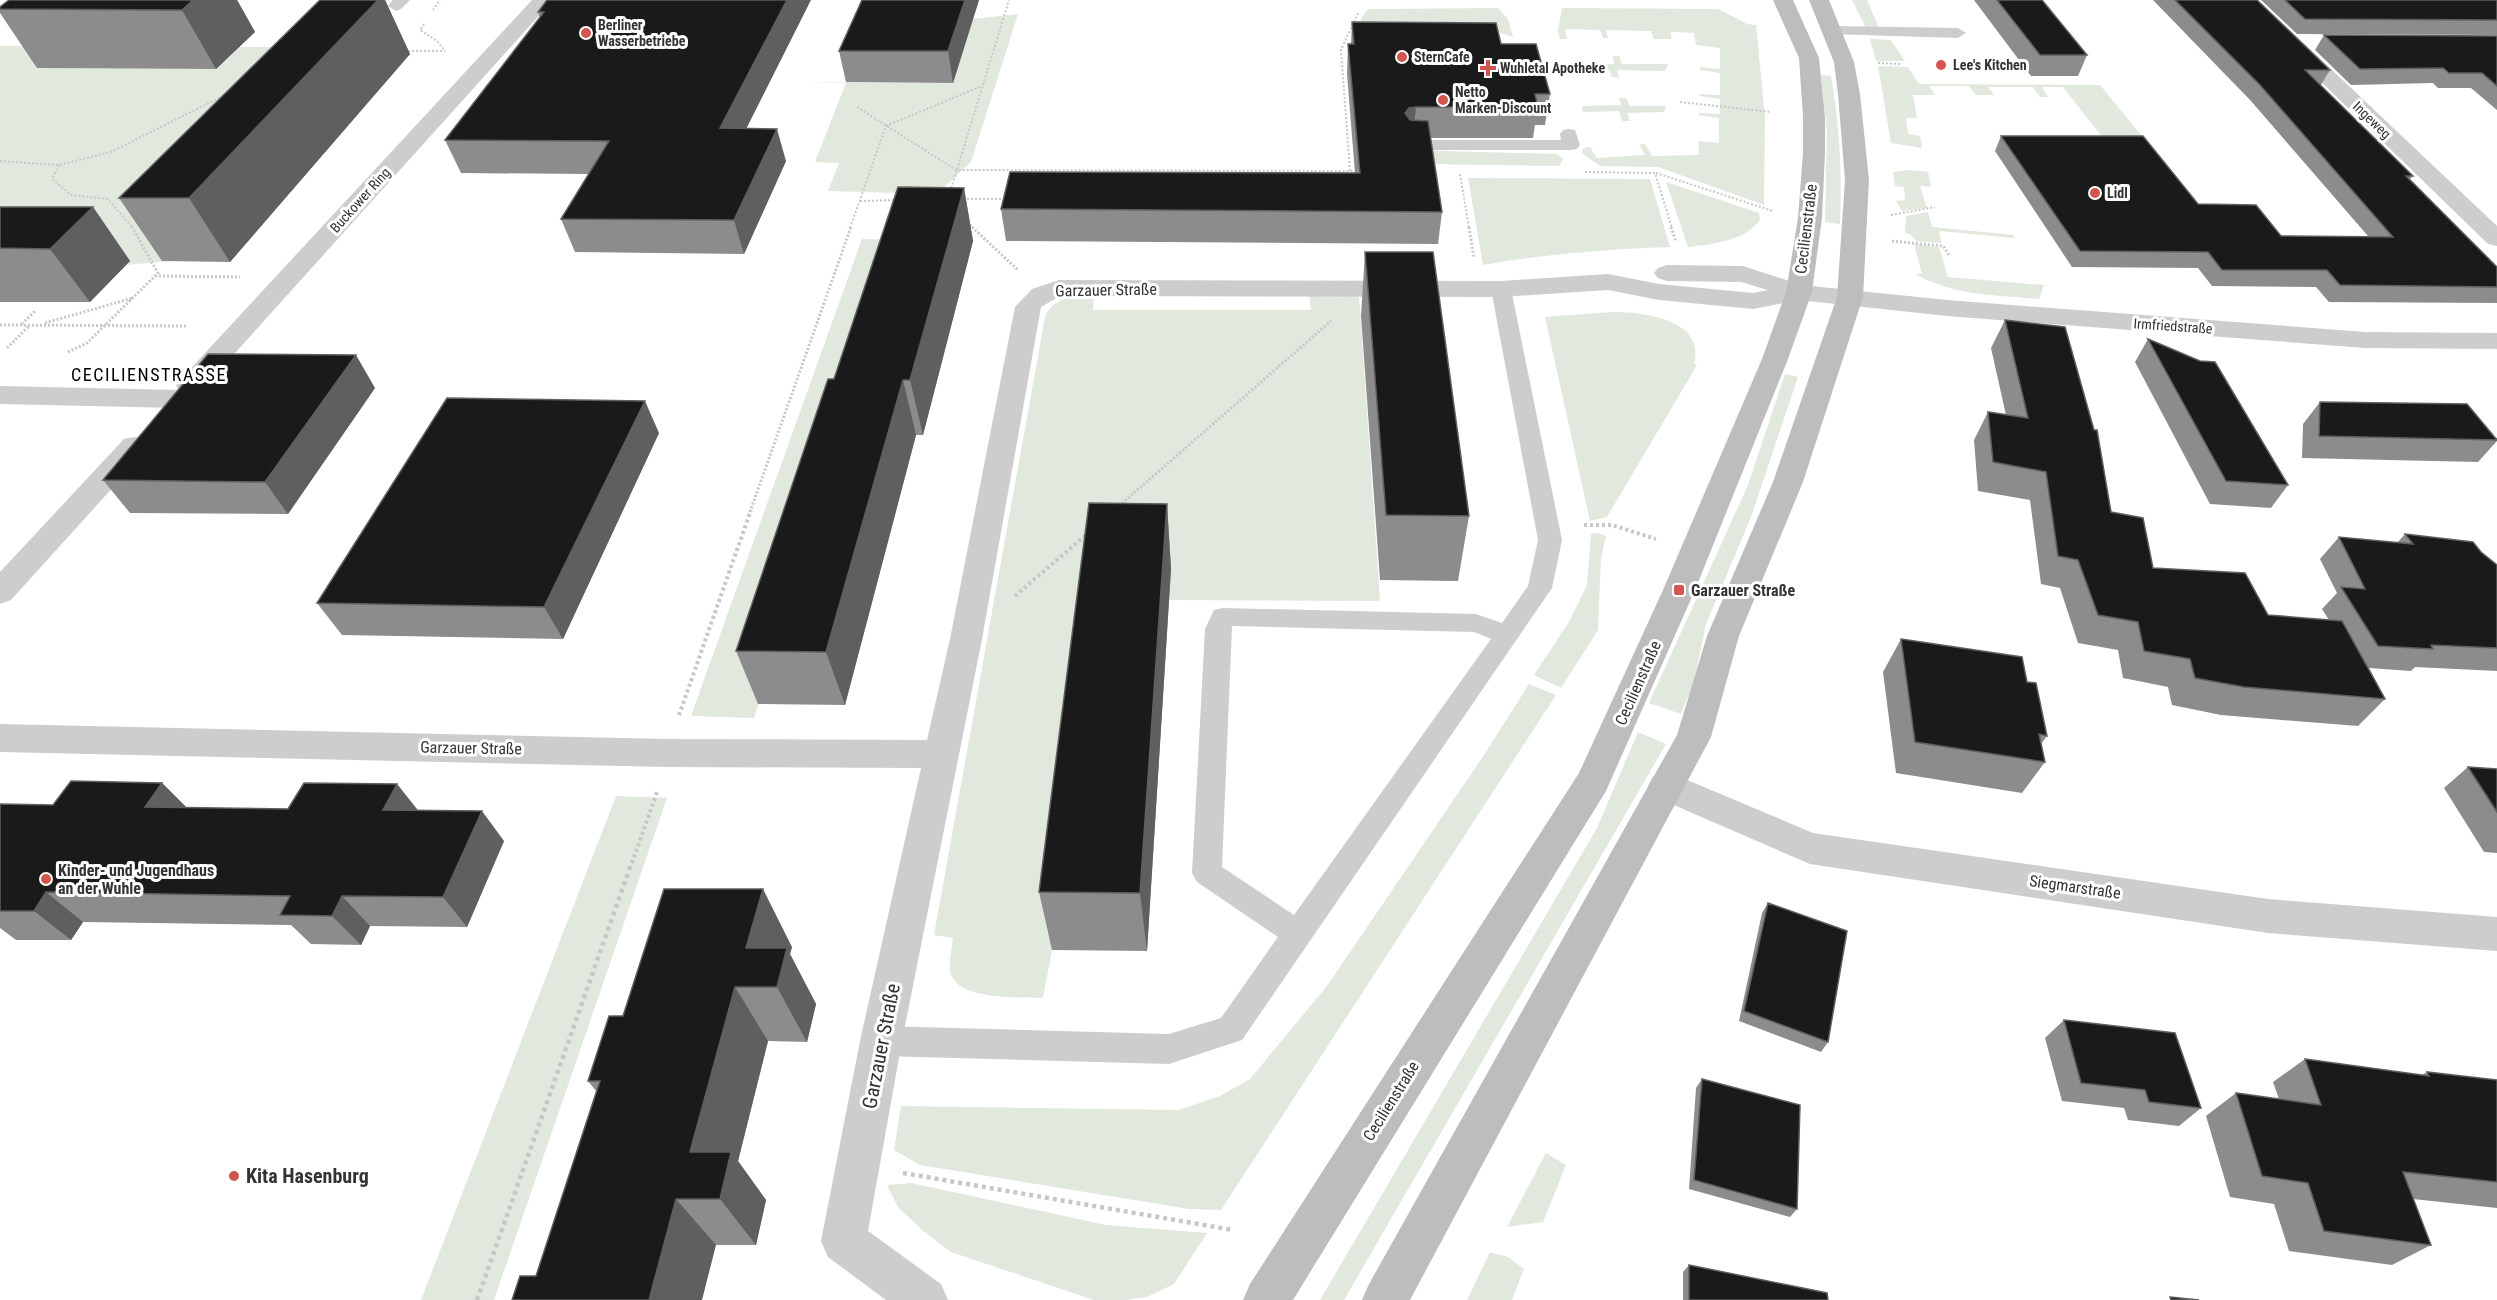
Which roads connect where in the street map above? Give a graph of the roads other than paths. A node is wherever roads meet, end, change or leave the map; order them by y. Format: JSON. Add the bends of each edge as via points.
{"nodes":[{"id":1,"x":543,"y":0,"type":"edge"},
{"id":2,"x":1783,"y":0,"type":"edge"},
{"id":3,"x":1819,"y":0,"type":"edge"},
{"id":4,"x":2247,"y":0,"type":"edge"},
{"id":5,"x":1834,"y":31,"type":"junction"},
{"id":6,"x":1959,"y":33,"type":"dead end"},
{"id":7,"x":2291,"y":42,"type":"junction"},
{"id":8,"x":2314,"y":42,"type":"dead end"},
{"id":9,"x":1569,"y":134,"type":"dead end"},
{"id":10,"x":1413,"y":145,"type":"edge"},
{"id":11,"x":2497,"y":239,"type":"edge"},
{"id":12,"x":1501,"y":289,"type":"junction"},
{"id":13,"x":1799,"y":292,"type":"junction"},
{"id":14,"x":1850,"y":297,"type":"junction"},
{"id":15,"x":2497,"y":341,"type":"edge"},
{"id":16,"x":0,"y":395,"type":"edge"},
{"id":17,"x":177,"y":399,"type":"junction"},
{"id":18,"x":0,"y":592,"type":"edge"},
{"id":19,"x":1506,"y":635,"type":"junction"},
{"id":20,"x":0,"y":738,"type":"edge"},
{"id":21,"x":942,"y":754,"type":"junction"},
{"id":22,"x":1666,"y":786,"type":"junction"},
{"id":23,"x":1298,"y":934,"type":"junction"},
{"id":24,"x":2497,"y":934,"type":"edge"},
{"id":25,"x":881,"y":1041,"type":"junction"},
{"id":26,"x":925,"y":1300,"type":"edge"},
{"id":27,"x":1266,"y":1300,"type":"edge"},
{"id":28,"x":1385,"y":1300,"type":"edge"}],
"edges":[{"from":1,"to":17,"type":"street","name":"Buckower Ring"},
{"from":2,"to":13,"type":"street","name":"Cecilienstraße","via":[[1809,58],[1815,117],[1810,218]]},
{"from":3,"to":5,"type":"street"},
{"from":4,"to":7,"type":"street","name":"Ingeweg"},
{"from":5,"to":6,"type":"lane"},
{"from":5,"to":14,"type":"street","via":[[1850,94],[1857,180]]},
{"from":7,"to":8,"type":"street"},
{"from":7,"to":11,"type":"street","name":"Ingeweg"},
{"from":9,"to":10,"type":"lane","via":[[1571,145]]},
{"from":12,"to":13,"type":"street","name":"Garzauer Straße","via":[[1608,282],[1659,292],[1753,301]]},
{"from":12,"to":19,"type":"lane","via":[[1550,540],[1540,588]]},
{"from":12,"to":21,"type":"street","name":"Garzauer Straße","via":[[1059,288],[1038,296],[1028,307]]},
{"from":13,"to":14,"type":"street","name":"Garzauer Straße"},
{"from":13,"to":27,"type":"street","name":"Cecilienstraße","via":[[1683,579],[1593,781]]},
{"from":14,"to":15,"type":"street","name":"Irmfriedstraße","via":[[2365,340]]},
{"from":14,"to":22,"type":"street","via":[[1788,482],[1723,636],[1694,737]]},
{"from":16,"to":17,"type":"street"},
{"from":17,"to":18,"type":"street","name":"Buckower Ring"},
{"from":19,"to":23,"type":"lane"},
{"from":19,"to":23,"type":"lane","via":[[1476,623],[1223,617],[1218,629],[1207,873]]},
{"from":20,"to":21,"type":"street","name":"Garzauer Straße","via":[[668,753]]},
{"from":21,"to":25,"type":"street","name":"Garzauer Straße"},
{"from":22,"to":24,"type":"street","name":"Siegmarstraße","via":[[1810,848],[2268,916]]},
{"from":22,"to":28,"type":"street"},
{"from":23,"to":25,"type":"lane","via":[[1231,1030],[1169,1049]]},
{"from":25,"to":26,"type":"street","name":"Garzauer Straße","via":[[844,1241]]}]}
